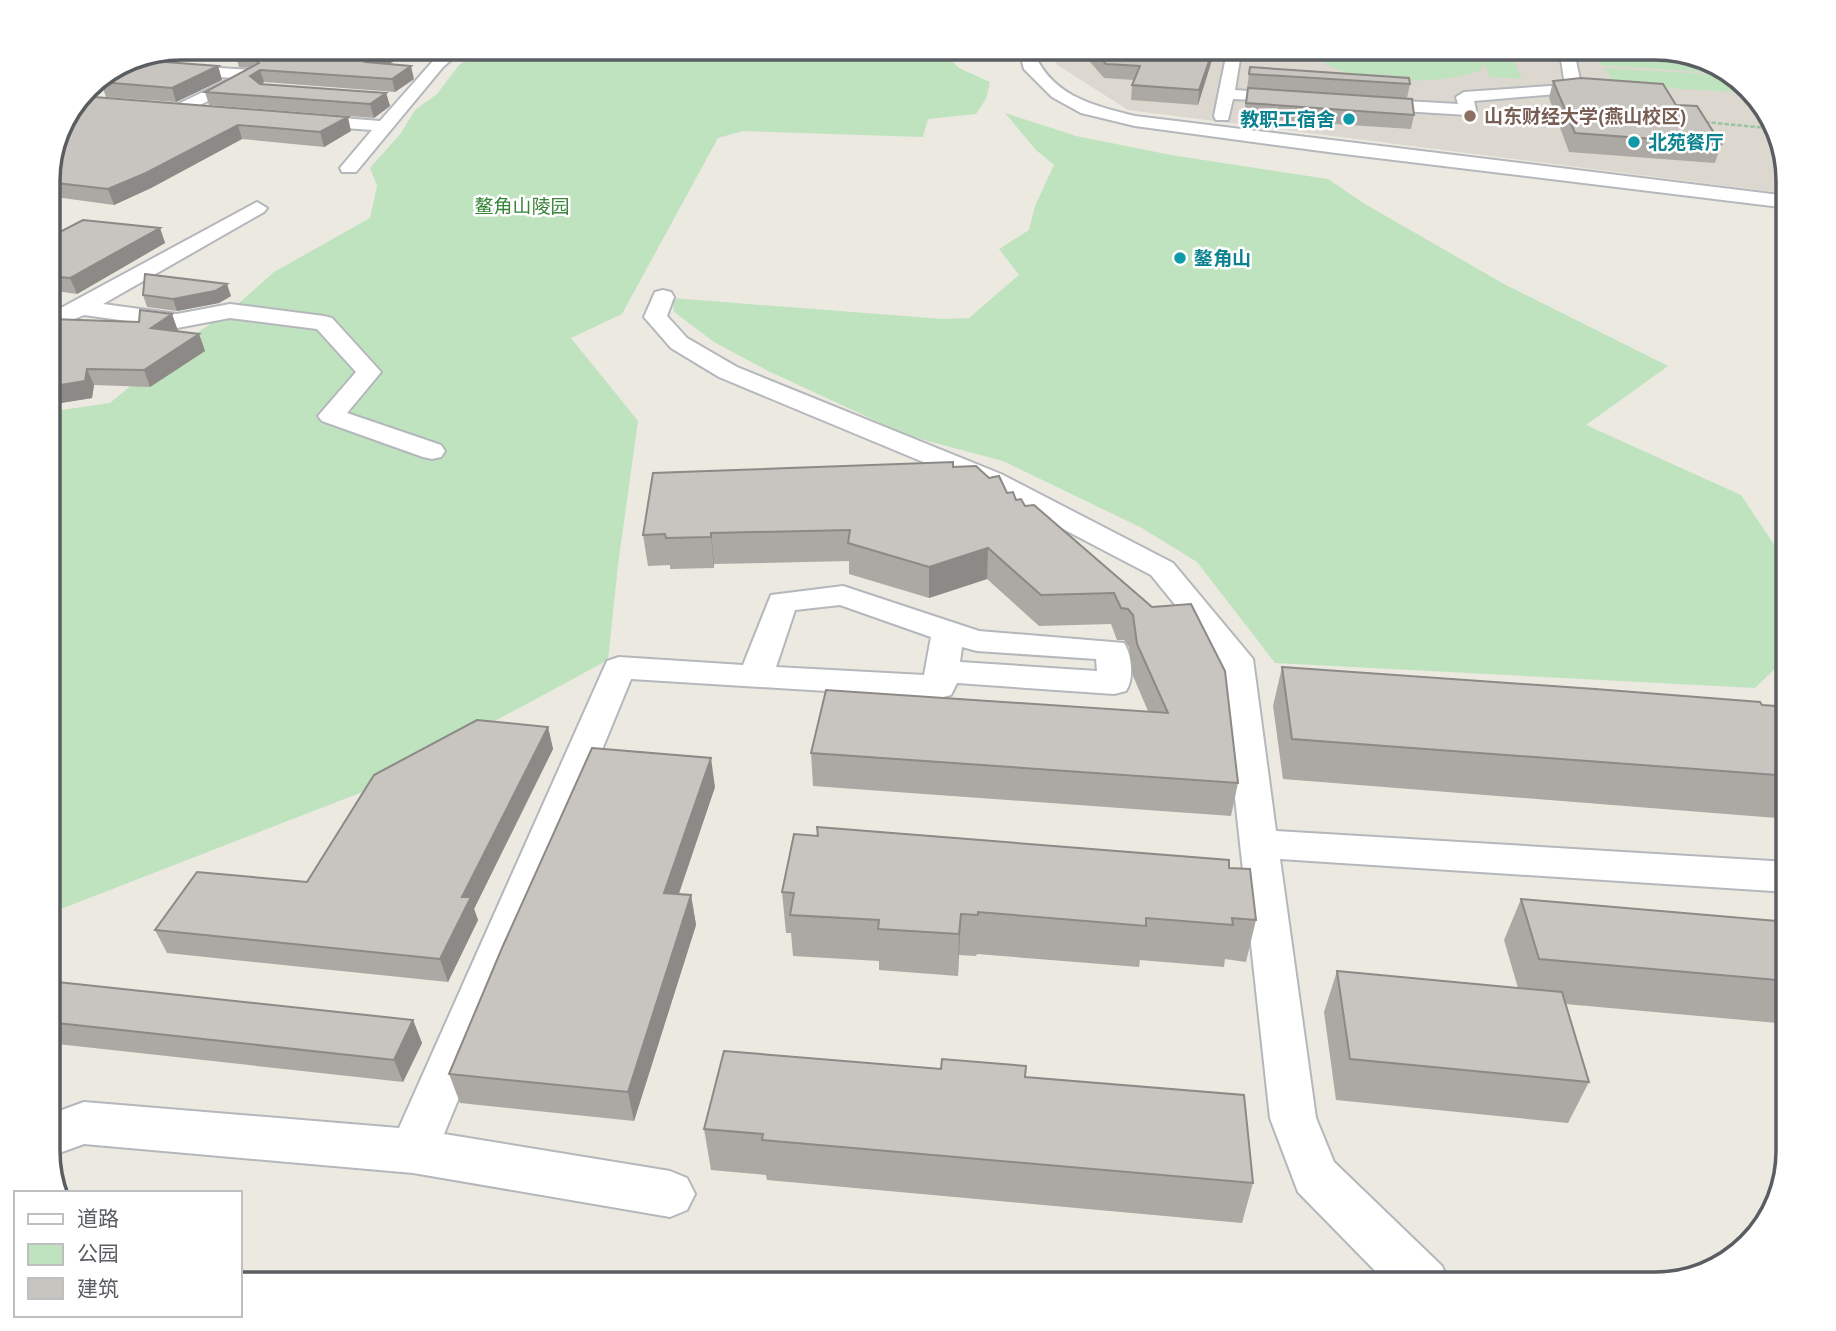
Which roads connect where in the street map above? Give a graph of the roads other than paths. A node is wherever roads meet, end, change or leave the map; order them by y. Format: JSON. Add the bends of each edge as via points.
{"nodes":[{"id":1,"x":444,"y":60,"type":"edge"},
{"id":2,"x":1029,"y":60,"type":"edge"},
{"id":3,"x":1233,"y":60,"type":"edge"},
{"id":4,"x":1568,"y":60,"type":"edge"},
{"id":5,"x":138,"y":68,"type":"edge"},
{"id":6,"x":384,"y":94,"type":"edge"},
{"id":7,"x":1227,"y":94,"type":"junction"},
{"id":8,"x":411,"y":96,"type":"junction"},
{"id":9,"x":1307,"y":100,"type":"edge"},
{"id":10,"x":1347,"y":102,"type":"edge"},
{"id":11,"x":218,"y":113,"type":"edge"},
{"id":12,"x":282,"y":118,"type":"edge"},
{"id":13,"x":1220,"y":122,"type":"dead end"},
{"id":14,"x":385,"y":126,"type":"junction"},
{"id":15,"x":349,"y":168,"type":"dead end"},
{"id":16,"x":1776,"y":200,"type":"edge"},
{"id":17,"x":257,"y":208,"type":"dead end"},
{"id":18,"x":663,"y":297,"type":"dead end"},
{"id":19,"x":79,"y":308,"type":"junction"},
{"id":20,"x":60,"y":317,"type":"edge"},
{"id":21,"x":432,"y":451,"type":"dead end"},
{"id":22,"x":948,"y":632,"type":"junction"},
{"id":23,"x":942,"y":671,"type":"junction"},
{"id":24,"x":756,"y":676,"type":"junction"},
{"id":25,"x":1259,"y":844,"type":"junction"},
{"id":26,"x":1776,"y":876,"type":"edge"},
{"id":27,"x":60,"y":1132,"type":"edge"},
{"id":28,"x":413,"y":1151,"type":"junction"},
{"id":29,"x":670,"y":1194,"type":"dead end"},
{"id":30,"x":1412,"y":1272,"type":"edge"}],
"edges":[{"from":1,"to":8,"type":"street"},
{"from":2,"to":16,"type":"street","via":[[1032,69],[1058,94],[1087,109],[1135,121]]},
{"from":3,"to":7,"type":"lane"},
{"from":4,"to":10,"type":"street","via":[[1574,89],[1464,97],[1468,110]]},
{"from":5,"to":11,"type":"street","via":[[252,75],[174,110]]},
{"from":6,"to":8,"type":"street"},
{"from":7,"to":9,"type":"street"},
{"from":7,"to":13,"type":"lane"},
{"from":8,"to":14,"type":"street"},
{"from":12,"to":14,"type":"street"},
{"from":14,"to":15,"type":"street"},
{"from":17,"to":19,"type":"street"},
{"from":18,"to":25,"type":"street","via":[[655,317],[679,343],[728,372],[991,480],[1162,569],[1236,659]]},
{"from":19,"to":20,"type":"street"},
{"from":19,"to":21,"type":"street","via":[[177,321],[230,311],[324,323],[369,372],[331,416]]},
{"from":22,"to":23,"type":"street"},
{"from":22,"to":23,"type":"street","via":[[977,641],[1112,650],[1114,683]]},
{"from":22,"to":24,"type":"street","via":[[843,595],[782,602]]},
{"from":23,"to":24,"type":"street","via":[[939,687]]},
{"from":24,"to":28,"type":"street","via":[[619,668]]},
{"from":25,"to":26,"type":"street"},
{"from":25,"to":30,"type":"street","via":[[1293,1118],[1315,1176]]},
{"from":27,"to":28,"type":"street","via":[[84,1123]]},
{"from":28,"to":29,"type":"street"}]}
